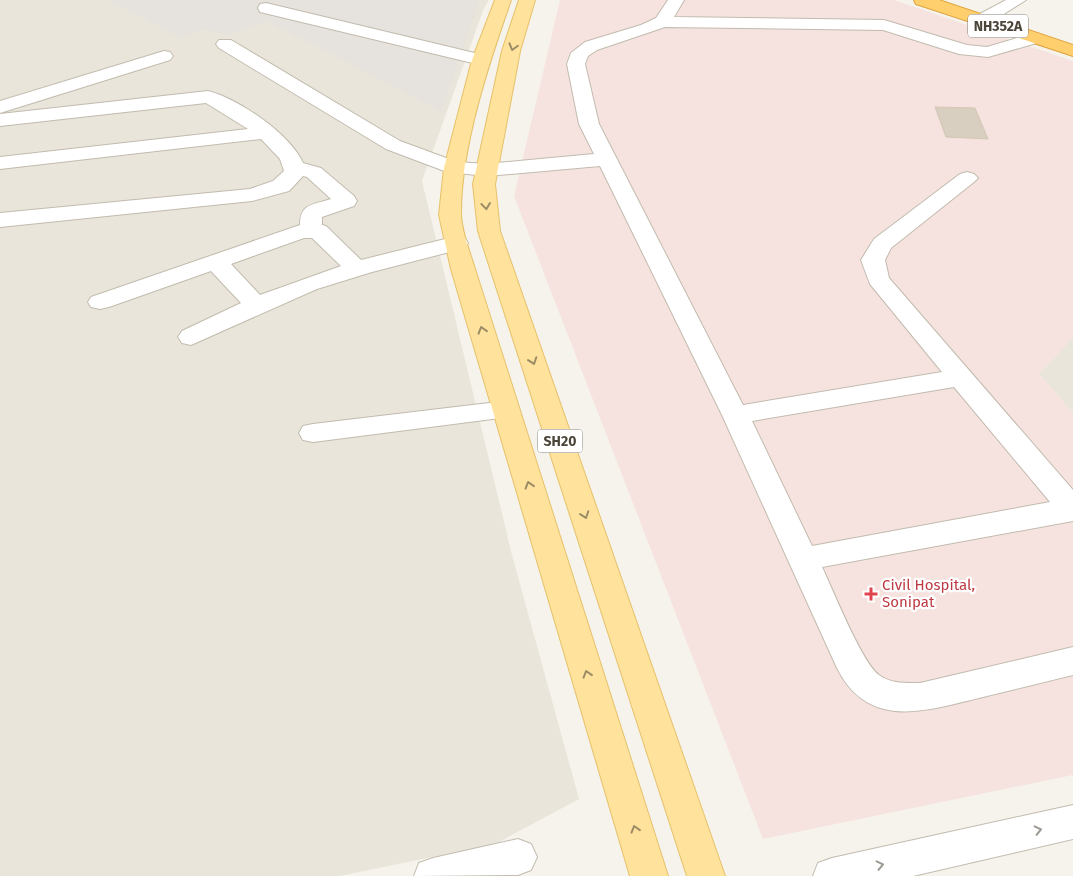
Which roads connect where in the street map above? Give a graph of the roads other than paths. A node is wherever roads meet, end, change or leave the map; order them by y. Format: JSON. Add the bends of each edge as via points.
{"nodes":[{"id":1,"x":503,"y":0,"type":"edge"},
{"id":2,"x":527,"y":0,"type":"edge"},
{"id":3,"x":676,"y":0,"type":"edge"},
{"id":4,"x":922,"y":0,"type":"edge"},
{"id":5,"x":1018,"y":0,"type":"edge"},
{"id":6,"x":266,"y":8,"type":"dead end"},
{"id":7,"x":982,"y":20,"type":"junction"},
{"id":8,"x":662,"y":22,"type":"junction"},
{"id":9,"x":1034,"y":38,"type":"junction"},
{"id":10,"x":225,"y":44,"type":"dead end"},
{"id":11,"x":1073,"y":51,"type":"edge"},
{"id":12,"x":164,"y":56,"type":"dead end"},
{"id":13,"x":481,"y":60,"type":"junction"},
{"id":14,"x":0,"y":108,"type":"edge"},
{"id":15,"x":0,"y":120,"type":"edge"},
{"id":16,"x":265,"y":133,"type":"junction"},
{"id":17,"x":607,"y":159,"type":"junction"},
{"id":18,"x":0,"y":164,"type":"edge"},
{"id":19,"x":294,"y":168,"type":"junction"},
{"id":20,"x":454,"y":168,"type":"junction"},
{"id":21,"x":487,"y":170,"type":"junction"},
{"id":22,"x":967,"y":178,"type":"dead end"},
{"id":23,"x":0,"y":220,"type":"edge"},
{"id":24,"x":311,"y":230,"type":"junction"},
{"id":25,"x":457,"y":243,"type":"junction"},
{"id":26,"x":215,"y":261,"type":"junction"},
{"id":27,"x":357,"y":269,"type":"junction"},
{"id":28,"x":100,"y":302,"type":"dead end"},
{"id":29,"x":256,"y":305,"type":"junction"},
{"id":30,"x":191,"y":336,"type":"dead end"},
{"id":31,"x":961,"y":377,"type":"junction"},
{"id":32,"x":506,"y":410,"type":"junction"},
{"id":33,"x":735,"y":415,"type":"junction"},
{"id":34,"x":312,"y":433,"type":"dead end"},
{"id":35,"x":1072,"y":509,"type":"edge"},
{"id":36,"x":803,"y":559,"type":"junction"},
{"id":37,"x":1073,"y":661,"type":"edge"},
{"id":38,"x":1073,"y":822,"type":"edge"},
{"id":39,"x":518,"y":857,"type":"dead end"},
{"id":40,"x":433,"y":876,"type":"edge"},
{"id":41,"x":649,"y":876,"type":"edge"},
{"id":42,"x":706,"y":876,"type":"edge"},
{"id":43,"x":832,"y":876,"type":"edge"}],
"edges":[{"from":1,"to":13,"type":"main road","number":"SH20"},
{"from":2,"to":21,"type":"main road","number":"SH20","one_way":true,"via":[[512,51]]},
{"from":3,"to":8,"type":"street"},
{"from":4,"to":7,"type":"highway","number":"NH352A"},
{"from":5,"to":7,"type":"street"},
{"from":6,"to":13,"type":"street"},
{"from":7,"to":9,"type":"highway","number":"NH352A"},
{"from":8,"to":9,"type":"street","via":[[884,25],[965,50],[988,52]]},
{"from":8,"to":17,"type":"street","via":[[647,30],[591,46],[580,53],[576,64],[589,124]]},
{"from":9,"to":11,"type":"highway","number":"NH352A"},
{"from":10,"to":20,"type":"street","via":[[393,144]]},
{"from":12,"to":14,"type":"street"},
{"from":13,"to":20,"type":"main road","number":"SH20"},
{"from":15,"to":16,"type":"street","via":[[208,97]]},
{"from":16,"to":18,"type":"street"},
{"from":16,"to":19,"type":"street","via":[[290,158]]},
{"from":17,"to":21,"type":"street"},
{"from":17,"to":33,"type":"street"},
{"from":19,"to":23,"type":"street","via":[[281,186],[252,195]]},
{"from":19,"to":24,"type":"street","via":[[314,172],[346,201],[311,213]]},
{"from":20,"to":21,"type":"street"},
{"from":20,"to":25,"type":"main road","number":"SH20","via":[[450,215]]},
{"from":21,"to":42,"type":"main road","number":"SH20","one_way":true,"via":[[484,184],[489,231]]},
{"from":22,"to":31,"type":"street","via":[[882,244],[873,260],[878,279]]},
{"from":24,"to":26,"type":"street"},
{"from":24,"to":27,"type":"street","via":[[318,231]]},
{"from":25,"to":27,"type":"street"},
{"from":32,"to":25,"type":"main road","number":"SH20","one_way":true},
{"from":26,"to":28,"type":"street"},
{"from":26,"to":29,"type":"street"},
{"from":27,"to":29,"type":"street"},
{"from":29,"to":30,"type":"street"},
{"from":31,"to":33,"type":"street"},
{"from":31,"to":35,"type":"street"},
{"from":32,"to":34,"type":"street"},
{"from":41,"to":32,"type":"main road","number":"SH20","one_way":true},
{"from":33,"to":36,"type":"street"},
{"from":35,"to":36,"type":"street"},
{"from":36,"to":37,"type":"street","via":[[854,668],[867,685],[891,697],[920,698]]},
{"from":43,"to":38,"type":"street","one_way":true},
{"from":39,"to":40,"type":"street"}]}
